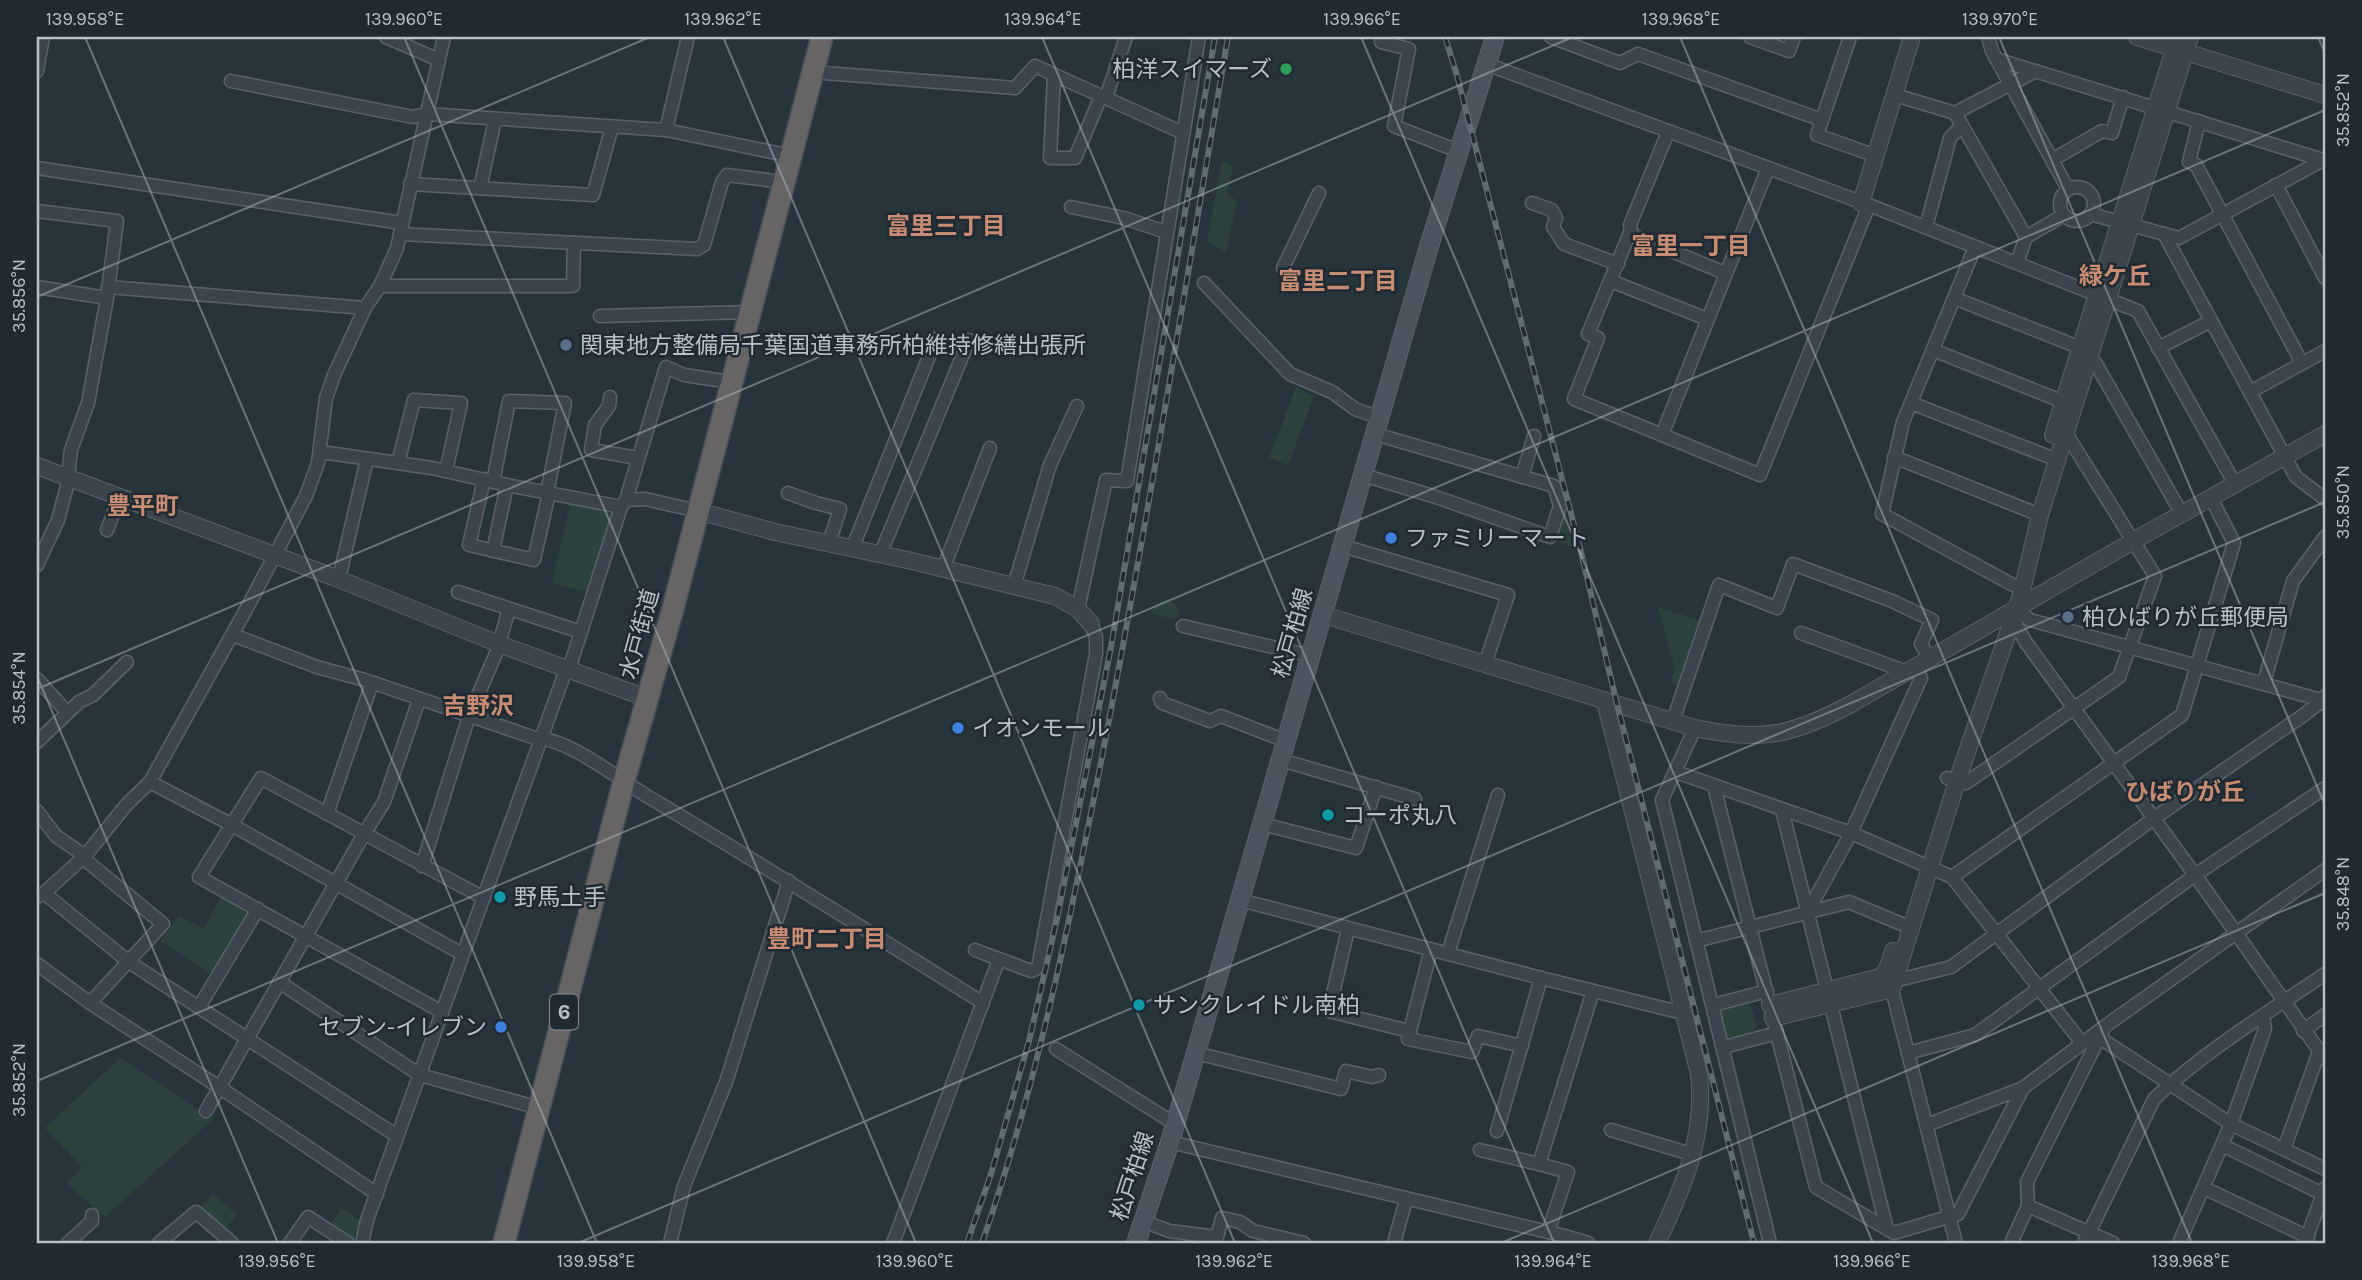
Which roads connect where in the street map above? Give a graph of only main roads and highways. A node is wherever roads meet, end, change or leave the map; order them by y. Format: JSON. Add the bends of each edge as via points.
{"nodes":[{"id":1,"x":822,"y":37,"type":"edge"},
{"id":2,"x":1495,"y":37,"type":"edge"},
{"id":3,"x":504,"y":1243,"type":"edge"},
{"id":4,"x":1136,"y":1243,"type":"edge"}],
"edges":[{"from":1,"to":3,"type":"highway","name":"水戸街道","number":"6"},
{"from":2,"to":4,"type":"main road","name":"松戸柏線","via":[[1173,1133]]}]}
